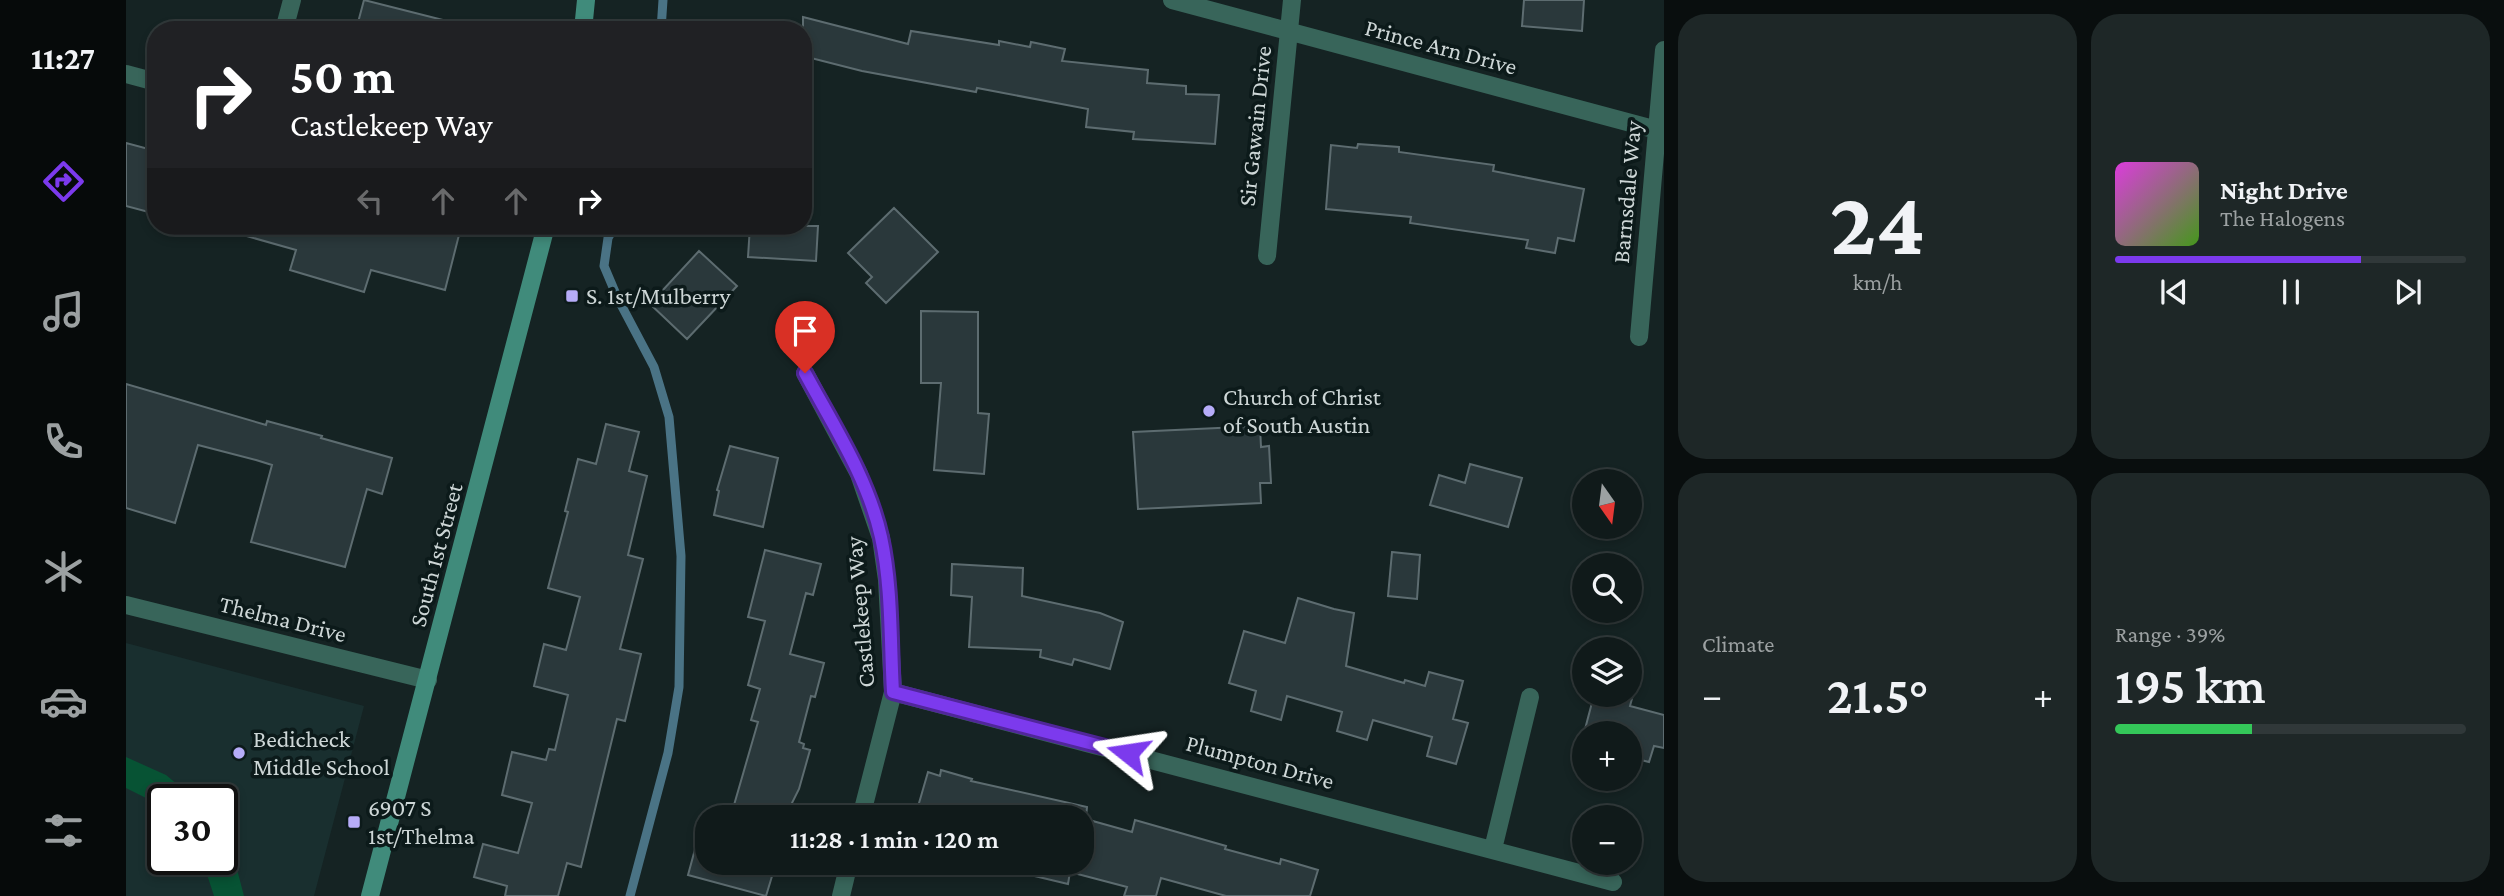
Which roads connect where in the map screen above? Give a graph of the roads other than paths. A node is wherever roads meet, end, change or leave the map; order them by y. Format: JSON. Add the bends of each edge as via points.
{"nodes":[{"id":1,"x":292,"y":0,"type":"edge"},
{"id":2,"x":586,"y":0,"type":"edge"},
{"id":3,"x":1172,"y":0,"type":"edge"},
{"id":4,"x":1292,"y":0,"type":"edge"},
{"id":5,"x":286,"y":21,"type":"edge"},
{"id":6,"x":584,"y":21,"type":"edge"},
{"id":7,"x":1289,"y":32,"type":"junction"},
{"id":8,"x":1664,"y":50,"type":"edge"},
{"id":9,"x":126,"y":74,"type":"edge"},
{"id":10,"x":147,"y":80,"type":"edge"},
{"id":11,"x":1657,"y":130,"type":"junction"},
{"id":12,"x":544,"y":235,"type":"edge"},
{"id":13,"x":1267,"y":256,"type":"dead end"},
{"id":14,"x":1639,"y":337,"type":"dead end"},
{"id":15,"x":805,"y":373,"type":"dead end"},
{"id":16,"x":126,"y":605,"type":"edge"},
{"id":17,"x":428,"y":680,"type":"junction"},
{"id":18,"x":893,"y":692,"type":"junction"},
{"id":19,"x":1530,"y":697,"type":"dead end"},
{"id":20,"x":864,"y":805,"type":"edge"},
{"id":21,"x":1493,"y":849,"type":"junction"},
{"id":22,"x":846,"y":875,"type":"edge"},
{"id":23,"x":1613,"y":882,"type":"dead end"},
{"id":24,"x":370,"y":896,"type":"edge"},
{"id":25,"x":841,"y":896,"type":"edge"}],
"edges":[{"from":1,"to":5,"type":"street"},
{"from":2,"to":6,"type":"main road"},
{"from":3,"to":7,"type":"street","name":"Prince Arn Drive"},
{"from":4,"to":7,"type":"street","name":"Sir Gawain Drive"},
{"from":7,"to":11,"type":"street","name":"Prince Arn Drive"},
{"from":7,"to":13,"type":"street","name":"Sir Gawain Drive"},
{"from":8,"to":11,"type":"street","name":"Barnsdale Way"},
{"from":9,"to":10,"type":"street"},
{"from":11,"to":14,"type":"street","name":"Barnsdale Way"},
{"from":12,"to":17,"type":"main road","name":"South 1st Street"},
{"from":15,"to":18,"type":"street","name":"Castlekeep Way","via":[[859,474],[881,538]]},
{"from":16,"to":17,"type":"street","name":"Thelma Drive"},
{"from":17,"to":24,"type":"main road","name":"South 1st Street"},
{"from":18,"to":20,"type":"street","name":"Castlekeep Way"},
{"from":18,"to":21,"type":"street","name":"Plumpton Drive"},
{"from":19,"to":21,"type":"street"},
{"from":21,"to":23,"type":"street","name":"Plumpton Drive"},
{"from":22,"to":25,"type":"street"}]}
